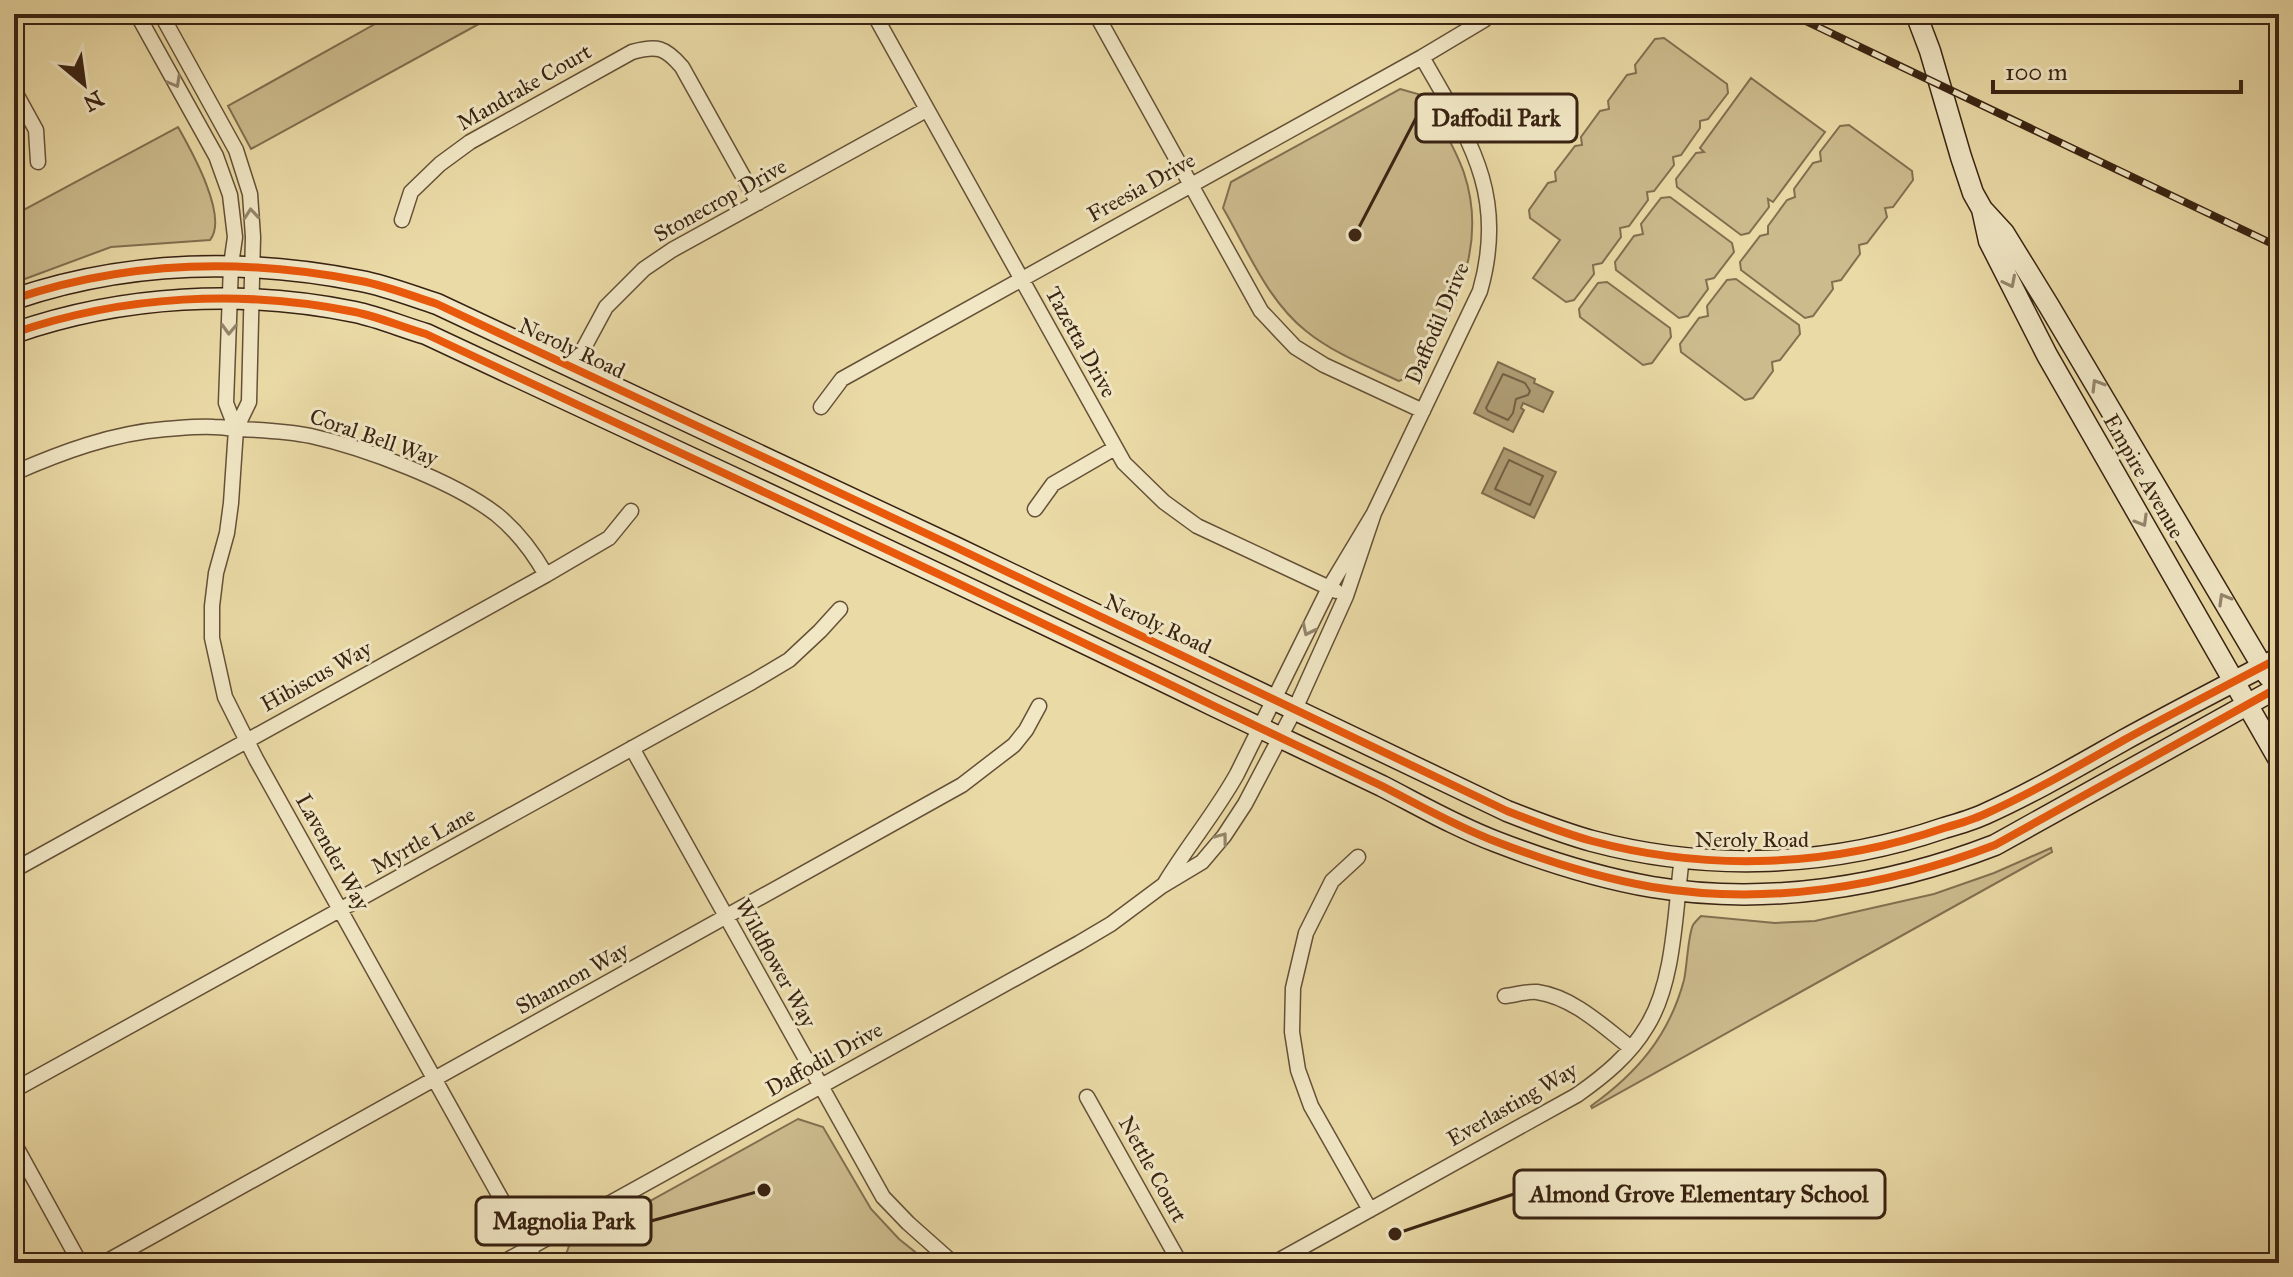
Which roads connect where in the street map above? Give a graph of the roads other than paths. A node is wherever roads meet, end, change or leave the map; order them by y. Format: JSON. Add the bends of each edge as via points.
{"nodes":[{"id":1,"x":137,"y":14,"type":"edge"},
{"id":2,"x":874,"y":14,"type":"edge"},
{"id":3,"x":1489,"y":14,"type":"edge"},
{"id":4,"x":1916,"y":14,"type":"edge"},
{"id":5,"x":1098,"y":15,"type":"edge"},
{"id":6,"x":167,"y":16,"type":"edge"},
{"id":7,"x":146,"y":30,"type":"junction"},
{"id":8,"x":1422,"y":57,"type":"junction"},
{"id":9,"x":14,"y":90,"type":"edge"},
{"id":10,"x":926,"y":110,"type":"junction"},
{"id":11,"x":38,"y":162,"type":"dead end"},
{"id":12,"x":1190,"y":185,"type":"junction"},
{"id":13,"x":758,"y":203,"type":"junction"},
{"id":14,"x":1982,"y":209,"type":"junction"},
{"id":15,"x":402,"y":220,"type":"dead end"},
{"id":16,"x":231,"y":265,"type":"junction"},
{"id":17,"x":252,"y":266,"type":"junction"},
{"id":18,"x":1021,"y":279,"type":"junction"},
{"id":19,"x":230,"y":298,"type":"junction"},
{"id":20,"x":14,"y":299,"type":"edge"},
{"id":21,"x":251,"y":299,"type":"junction"},
{"id":22,"x":14,"y":333,"type":"edge"},
{"id":23,"x":2075,"y":349,"type":"junction"},
{"id":24,"x":2047,"y":355,"type":"junction"},
{"id":25,"x":573,"y":368,"type":"junction"},
{"id":26,"x":821,"y":407,"type":"dead end"},
{"id":27,"x":1423,"y":411,"type":"junction"},
{"id":28,"x":236,"y":429,"type":"junction"},
{"id":29,"x":1115,"y":448,"type":"junction"},
{"id":30,"x":14,"y":473,"type":"edge"},
{"id":31,"x":1035,"y":509,"type":"dead end"},
{"id":32,"x":631,"y":511,"type":"dead end"},
{"id":33,"x":1374,"y":513,"type":"junction"},
{"id":34,"x":546,"y":575,"type":"junction"},
{"id":35,"x":1329,"y":588,"type":"junction"},
{"id":36,"x":1346,"y":596,"type":"junction"},
{"id":37,"x":840,"y":609,"type":"dead end"},
{"id":38,"x":2271,"y":662,"type":"edge"},
{"id":39,"x":2234,"y":681,"type":"junction"},
{"id":40,"x":2278,"y":690,"type":"edge"},
{"id":41,"x":1273,"y":699,"type":"junction"},
{"id":42,"x":1039,"y":706,"type":"dead end"},
{"id":43,"x":2248,"y":706,"type":"junction"},
{"id":44,"x":1295,"y":709,"type":"junction"},
{"id":45,"x":1260,"y":729,"type":"junction"},
{"id":46,"x":1280,"y":738,"type":"junction"},
{"id":47,"x":246,"y":740,"type":"junction"},
{"id":48,"x":632,"y":748,"type":"junction"},
{"id":49,"x":2279,"y":760,"type":"edge"},
{"id":50,"x":1358,"y":857,"type":"dead end"},
{"id":51,"x":1682,"y":857,"type":"junction"},
{"id":52,"x":14,"y":870,"type":"edge"},
{"id":53,"x":1162,"y":886,"type":"junction"},
{"id":54,"x":1678,"y":890,"type":"junction"},
{"id":55,"x":340,"y":910,"type":"junction"},
{"id":56,"x":726,"y":917,"type":"junction"},
{"id":57,"x":1505,"y":996,"type":"dead end"},
{"id":58,"x":1631,"y":1048,"type":"junction"},
{"id":59,"x":434,"y":1080,"type":"junction"},
{"id":60,"x":821,"y":1087,"type":"junction"},
{"id":61,"x":14,"y":1090,"type":"edge"},
{"id":62,"x":1087,"y":1097,"type":"dead end"},
{"id":63,"x":14,"y":1143,"type":"edge"},
{"id":64,"x":1370,"y":1210,"type":"junction"},
{"id":65,"x":529,"y":1248,"type":"junction"},
{"id":66,"x":80,"y":1263,"type":"edge"},
{"id":67,"x":104,"y":1263,"type":"edge"},
{"id":68,"x":502,"y":1263,"type":"edge"},
{"id":69,"x":537,"y":1263,"type":"edge"},
{"id":70,"x":953,"y":1263,"type":"edge"},
{"id":71,"x":1180,"y":1263,"type":"edge"},
{"id":72,"x":1274,"y":1263,"type":"edge"}],
"edges":[{"from":1,"to":7,"type":"street"},
{"from":2,"to":10,"type":"street","name":"Tazetta Drive"},
{"from":3,"to":8,"type":"street","name":"Freesia Drive"},
{"from":4,"to":14,"type":"street","name":"Empire Avenue"},
{"from":5,"to":12,"type":"street"},
{"from":6,"to":7,"type":"street"},
{"from":17,"to":6,"type":"street","one_way":true,"via":[[250,194],[236,150]]},
{"from":7,"to":16,"type":"street","one_way":true,"via":[[216,156],[230,195],[235,237]]},
{"from":8,"to":12,"type":"street","name":"Freesia Drive"},
{"from":8,"to":27,"type":"street","name":"Daffodil Drive","via":[[1482,175],[1489,237],[1480,291]]},
{"from":9,"to":11,"type":"street","via":[[36,130]]},
{"from":10,"to":13,"type":"street","name":"Stonecrop Drive"},
{"from":10,"to":18,"type":"street","name":"Tazetta Drive"},
{"from":12,"to":18,"type":"street","name":"Freesia Drive"},
{"from":12,"to":27,"type":"street","via":[[1261,311],[1295,347]]},
{"from":13,"to":15,"type":"street","name":"Mandrake Court","via":[[682,67],[652,46],[632,52],[460,149],[411,192]]},
{"from":13,"to":25,"type":"street","name":"Stonecrop Drive","via":[[644,269],[606,307]]},
{"from":14,"to":23,"type":"street","name":"Empire Avenue","via":[[2004,233]]},
{"from":14,"to":24,"type":"street","name":"Empire Avenue","one_way":true,"via":[[1989,241]]},
{"from":16,"to":17,"type":"street","name":"Neroly Road"},
{"from":16,"to":19,"type":"street"},
{"from":16,"to":20,"type":"street","name":"Neroly Road","via":[[107,275]]},
{"from":17,"to":21,"type":"street"},
{"from":17,"to":25,"type":"street","name":"Neroly Road","via":[[364,281],[437,304]]},
{"from":18,"to":26,"type":"street","name":"Freesia Drive","via":[[842,379]]},
{"from":18,"to":29,"type":"street","name":"Tazetta Drive"},
{"from":19,"to":21,"type":"street"},
{"from":19,"to":22,"type":"street","via":[[108,308]]},
{"from":19,"to":28,"type":"street","one_way":true,"via":[[226,403]]},
{"from":21,"to":28,"type":"street","via":[[249,402]]},
{"from":21,"to":45,"type":"street","via":[[356,312],[426,334]]},
{"from":23,"to":24,"type":"street"},
{"from":38,"to":23,"type":"street","name":"Empire Avenue","one_way":true},
{"from":24,"to":39,"type":"street","name":"Empire Avenue","one_way":true},
{"from":25,"to":41,"type":"street","name":"Neroly Road"},
{"from":27,"to":33,"type":"street","name":"Daffodil Drive"},
{"from":28,"to":30,"type":"street","name":"Coral Bell Way","via":[[138,433],[61,452]]},
{"from":28,"to":34,"type":"street","name":"Coral Bell Way","via":[[311,436],[418,472],[495,514],[533,553]]},
{"from":28,"to":47,"type":"street","name":"Lavender Way","via":[[212,638],[225,697]]},
{"from":29,"to":31,"type":"street","via":[[1053,484]]},
{"from":29,"to":35,"type":"street","name":"Tazetta Drive","via":[[1155,493],[1197,526]]},
{"from":32,"to":34,"type":"street","name":"Hibiscus Way","via":[[609,538]]},
{"from":33,"to":35,"type":"street","name":"Daffodil Drive"},
{"from":33,"to":36,"type":"street","name":"Daffodil Drive"},
{"from":34,"to":47,"type":"street","name":"Hibiscus Way"},
{"from":35,"to":36,"type":"street","name":"Tazetta Drive"},
{"from":35,"to":41,"type":"street","name":"Daffodil Drive","one_way":true},
{"from":36,"to":44,"type":"street","name":"Daffodil Drive"},
{"from":37,"to":48,"type":"street","name":"Myrtle Lane","via":[[789,660]]},
{"from":38,"to":39,"type":"street","name":"Neroly Road"},
{"from":38,"to":40,"type":"street","name":"Empire Avenue"},
{"from":39,"to":43,"type":"street","name":"Empire Avenue"},
{"from":39,"to":51,"type":"street","name":"Neroly Road","via":[[1983,815],[1911,840],[1785,861]]},
{"from":40,"to":43,"type":"street"},
{"from":41,"to":44,"type":"street","name":"Neroly Road"},
{"from":41,"to":45,"type":"street","name":"Daffodil Drive"},
{"from":42,"to":56,"type":"street","name":"Shannon Way","via":[[1014,745],[962,785]]},
{"from":43,"to":49,"type":"street","name":"Empire Avenue"},
{"from":43,"to":54,"type":"street","via":[[1995,845],[1958,859],[1846,887],[1787,894]]},
{"from":44,"to":46,"type":"street","name":"Daffodil Drive"},
{"from":44,"to":51,"type":"street","name":"Neroly Road","via":[[1520,816],[1596,842]]},
{"from":45,"to":46,"type":"street"},
{"from":45,"to":53,"type":"street","name":"Daffodil Drive","via":[[1221,803]]},
{"from":53,"to":46,"type":"street","name":"Daffodil Drive","one_way":true,"via":[[1202,862],[1224,836]]},
{"from":46,"to":54,"type":"street","via":[[1494,841],[1587,871]]},
{"from":47,"to":52,"type":"street","name":"Hibiscus Way"},
{"from":47,"to":55,"type":"street","name":"Lavender Way"},
{"from":48,"to":55,"type":"street","name":"Myrtle Lane"},
{"from":48,"to":56,"type":"street","name":"Wildflower Way"},
{"from":50,"to":64,"type":"street","via":[[1332,881],[1306,933],[1293,988],[1292,1032],[1311,1106]]},
{"from":51,"to":54,"type":"street","name":"Everlasting Way"},
{"from":53,"to":60,"type":"street","name":"Daffodil Drive","via":[[1111,924]]},
{"from":54,"to":58,"type":"street","name":"Everlasting Way","via":[[1666,983]]},
{"from":55,"to":59,"type":"street","name":"Lavender Way"},
{"from":55,"to":61,"type":"street","name":"Myrtle Lane"},
{"from":56,"to":59,"type":"street","name":"Shannon Way"},
{"from":56,"to":60,"type":"street","name":"Wildflower Way"},
{"from":57,"to":58,"type":"street","via":[[1535,992],[1556,998],[1579,1008]]},
{"from":58,"to":64,"type":"street","name":"Everlasting Way","via":[[1577,1095]]},
{"from":59,"to":65,"type":"street","name":"Lavender Way"},
{"from":59,"to":67,"type":"street","name":"Shannon Way"},
{"from":60,"to":65,"type":"street","name":"Daffodil Drive"},
{"from":60,"to":70,"type":"street","name":"Wildflower Way","via":[[883,1197]]},
{"from":62,"to":71,"type":"street","name":"Nettle Court"},
{"from":63,"to":66,"type":"street"},
{"from":64,"to":72,"type":"street","name":"Everlasting Way"},
{"from":65,"to":68,"type":"street","name":"Daffodil Drive"},
{"from":65,"to":69,"type":"street","name":"Lavender Way"}]}
